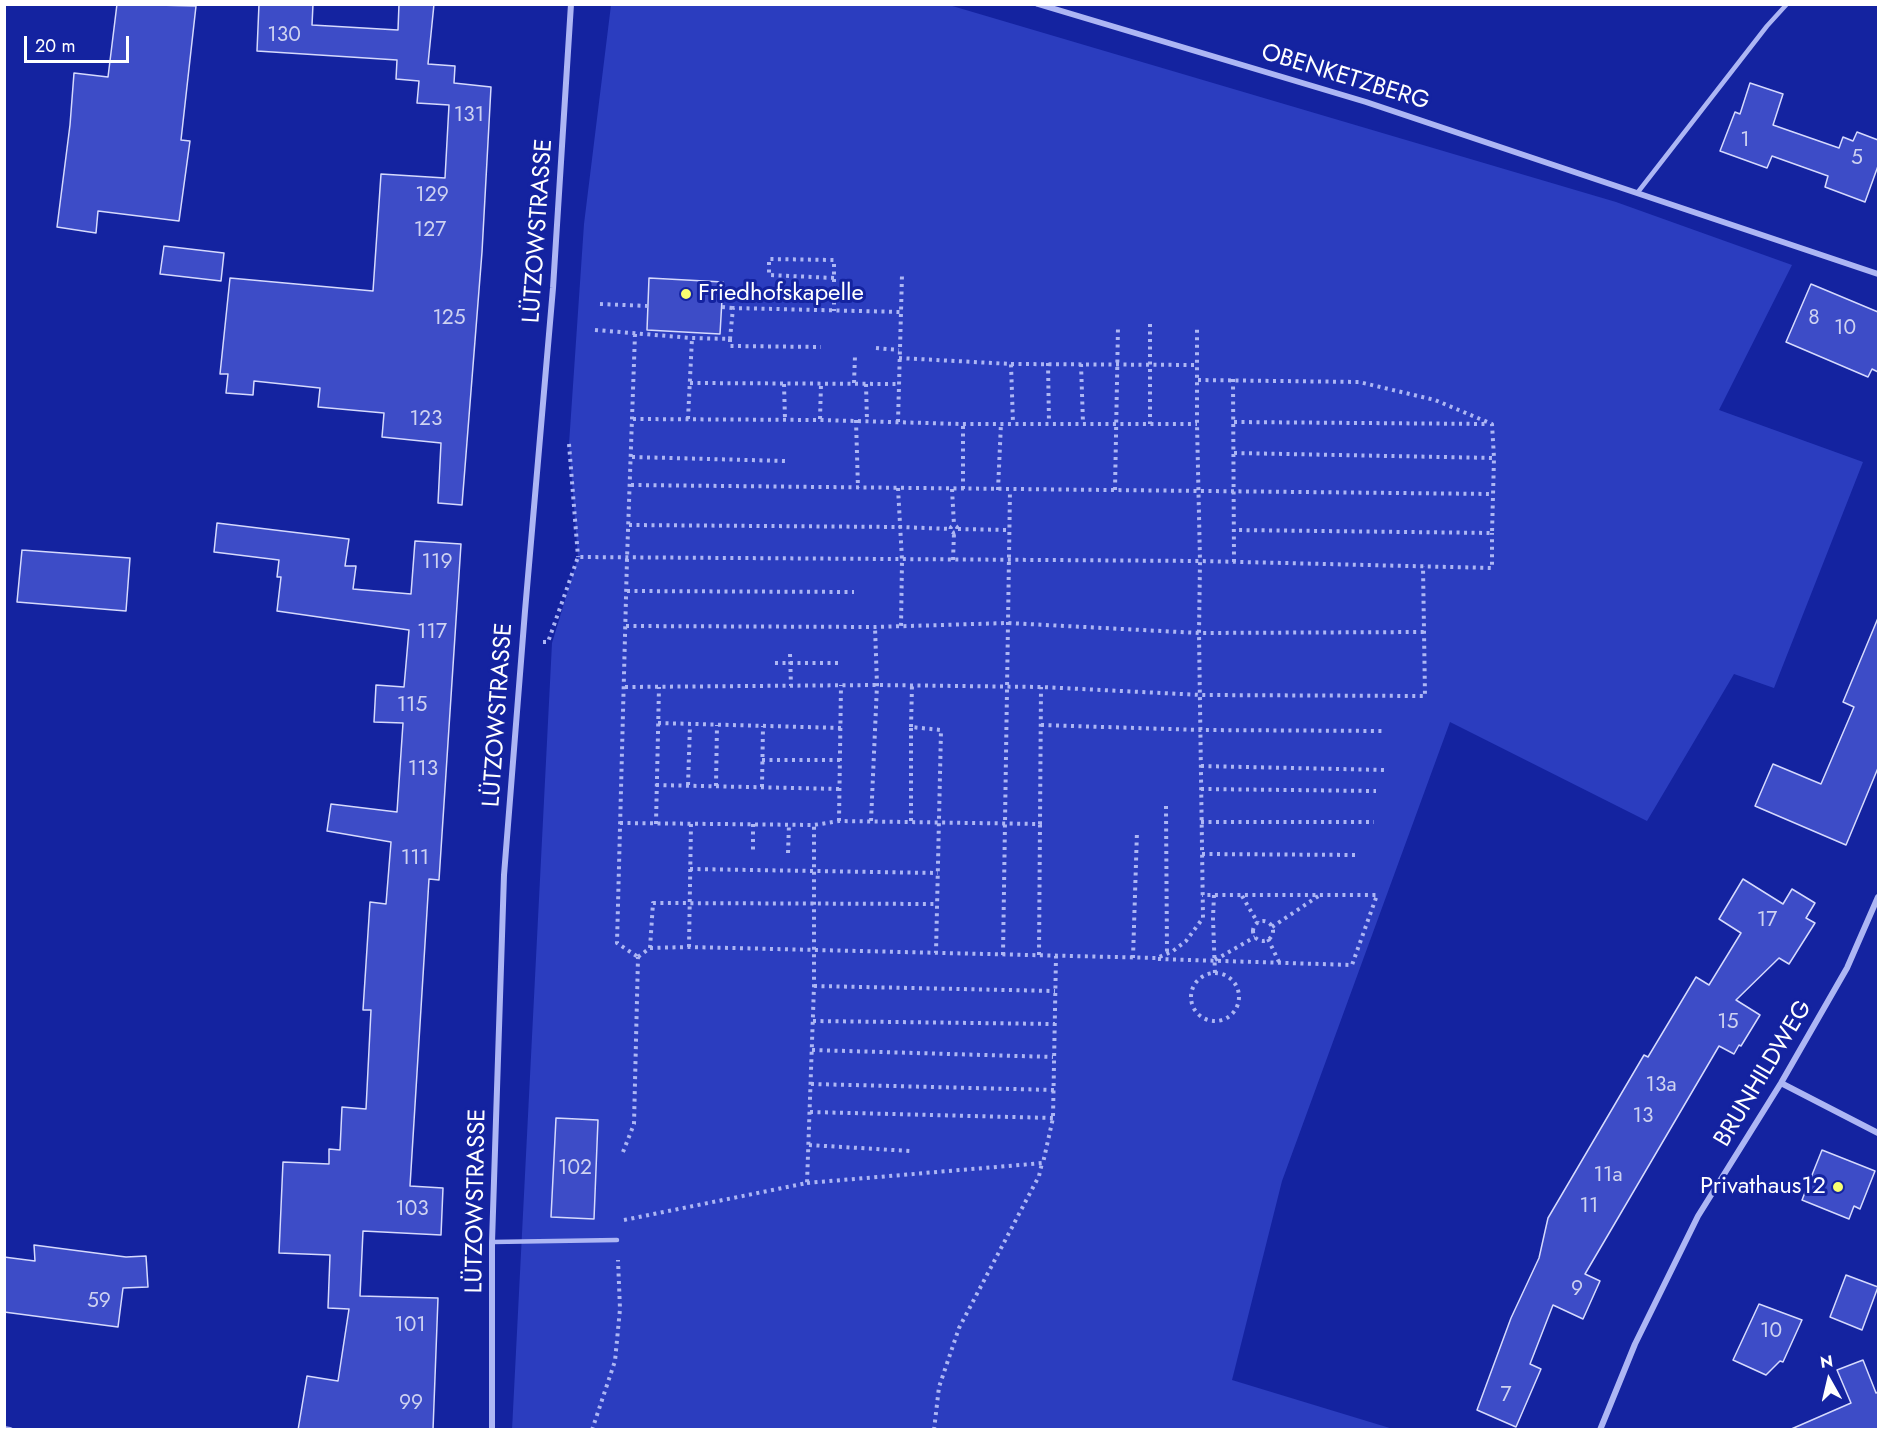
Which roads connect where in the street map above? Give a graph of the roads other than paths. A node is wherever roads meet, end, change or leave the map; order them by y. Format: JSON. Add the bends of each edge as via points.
{"nodes":[{"id":1,"x":571,"y":4,"type":"edge"},
{"id":2,"x":1038,"y":4,"type":"edge"},
{"id":3,"x":1787,"y":4,"type":"edge"},
{"id":4,"x":1638,"y":192,"type":"junction"},
{"id":5,"x":1878,"y":274,"type":"edge"},
{"id":6,"x":1878,"y":897,"type":"edge"},
{"id":7,"x":1781,"y":1083,"type":"junction"},
{"id":8,"x":1878,"y":1133,"type":"edge"},
{"id":9,"x":617,"y":1240,"type":"road end"},
{"id":10,"x":492,"y":1242,"type":"junction"},
{"id":11,"x":4,"y":1429,"type":"edge"},
{"id":12,"x":10,"y":1430,"type":"edge"},
{"id":13,"x":492,"y":1430,"type":"edge"},
{"id":14,"x":1600,"y":1430,"type":"edge"}],
"edges":[{"from":1,"to":10,"type":"street","name":"LÜTZOWSTRASSE","via":[[554,277],[504,875]]},
{"from":2,"to":4,"type":"street","name":"OBENKETZBERG","via":[[1305,83]]},
{"from":3,"to":4,"type":"lane"},
{"from":4,"to":5,"type":"street","name":"OBENKETZBERG"},
{"from":6,"to":7,"type":"street","name":"BRUNHILDWEG","via":[[1847,968]]},
{"from":7,"to":8,"type":"street"},
{"from":7,"to":14,"type":"street","name":"BRUNHILDWEG","via":[[1698,1216],[1635,1344]]},
{"from":9,"to":10,"type":"lane"},
{"from":10,"to":13,"type":"street","name":"LÜTZOWSTRASSE"},
{"from":11,"to":12,"type":"street"}]}
